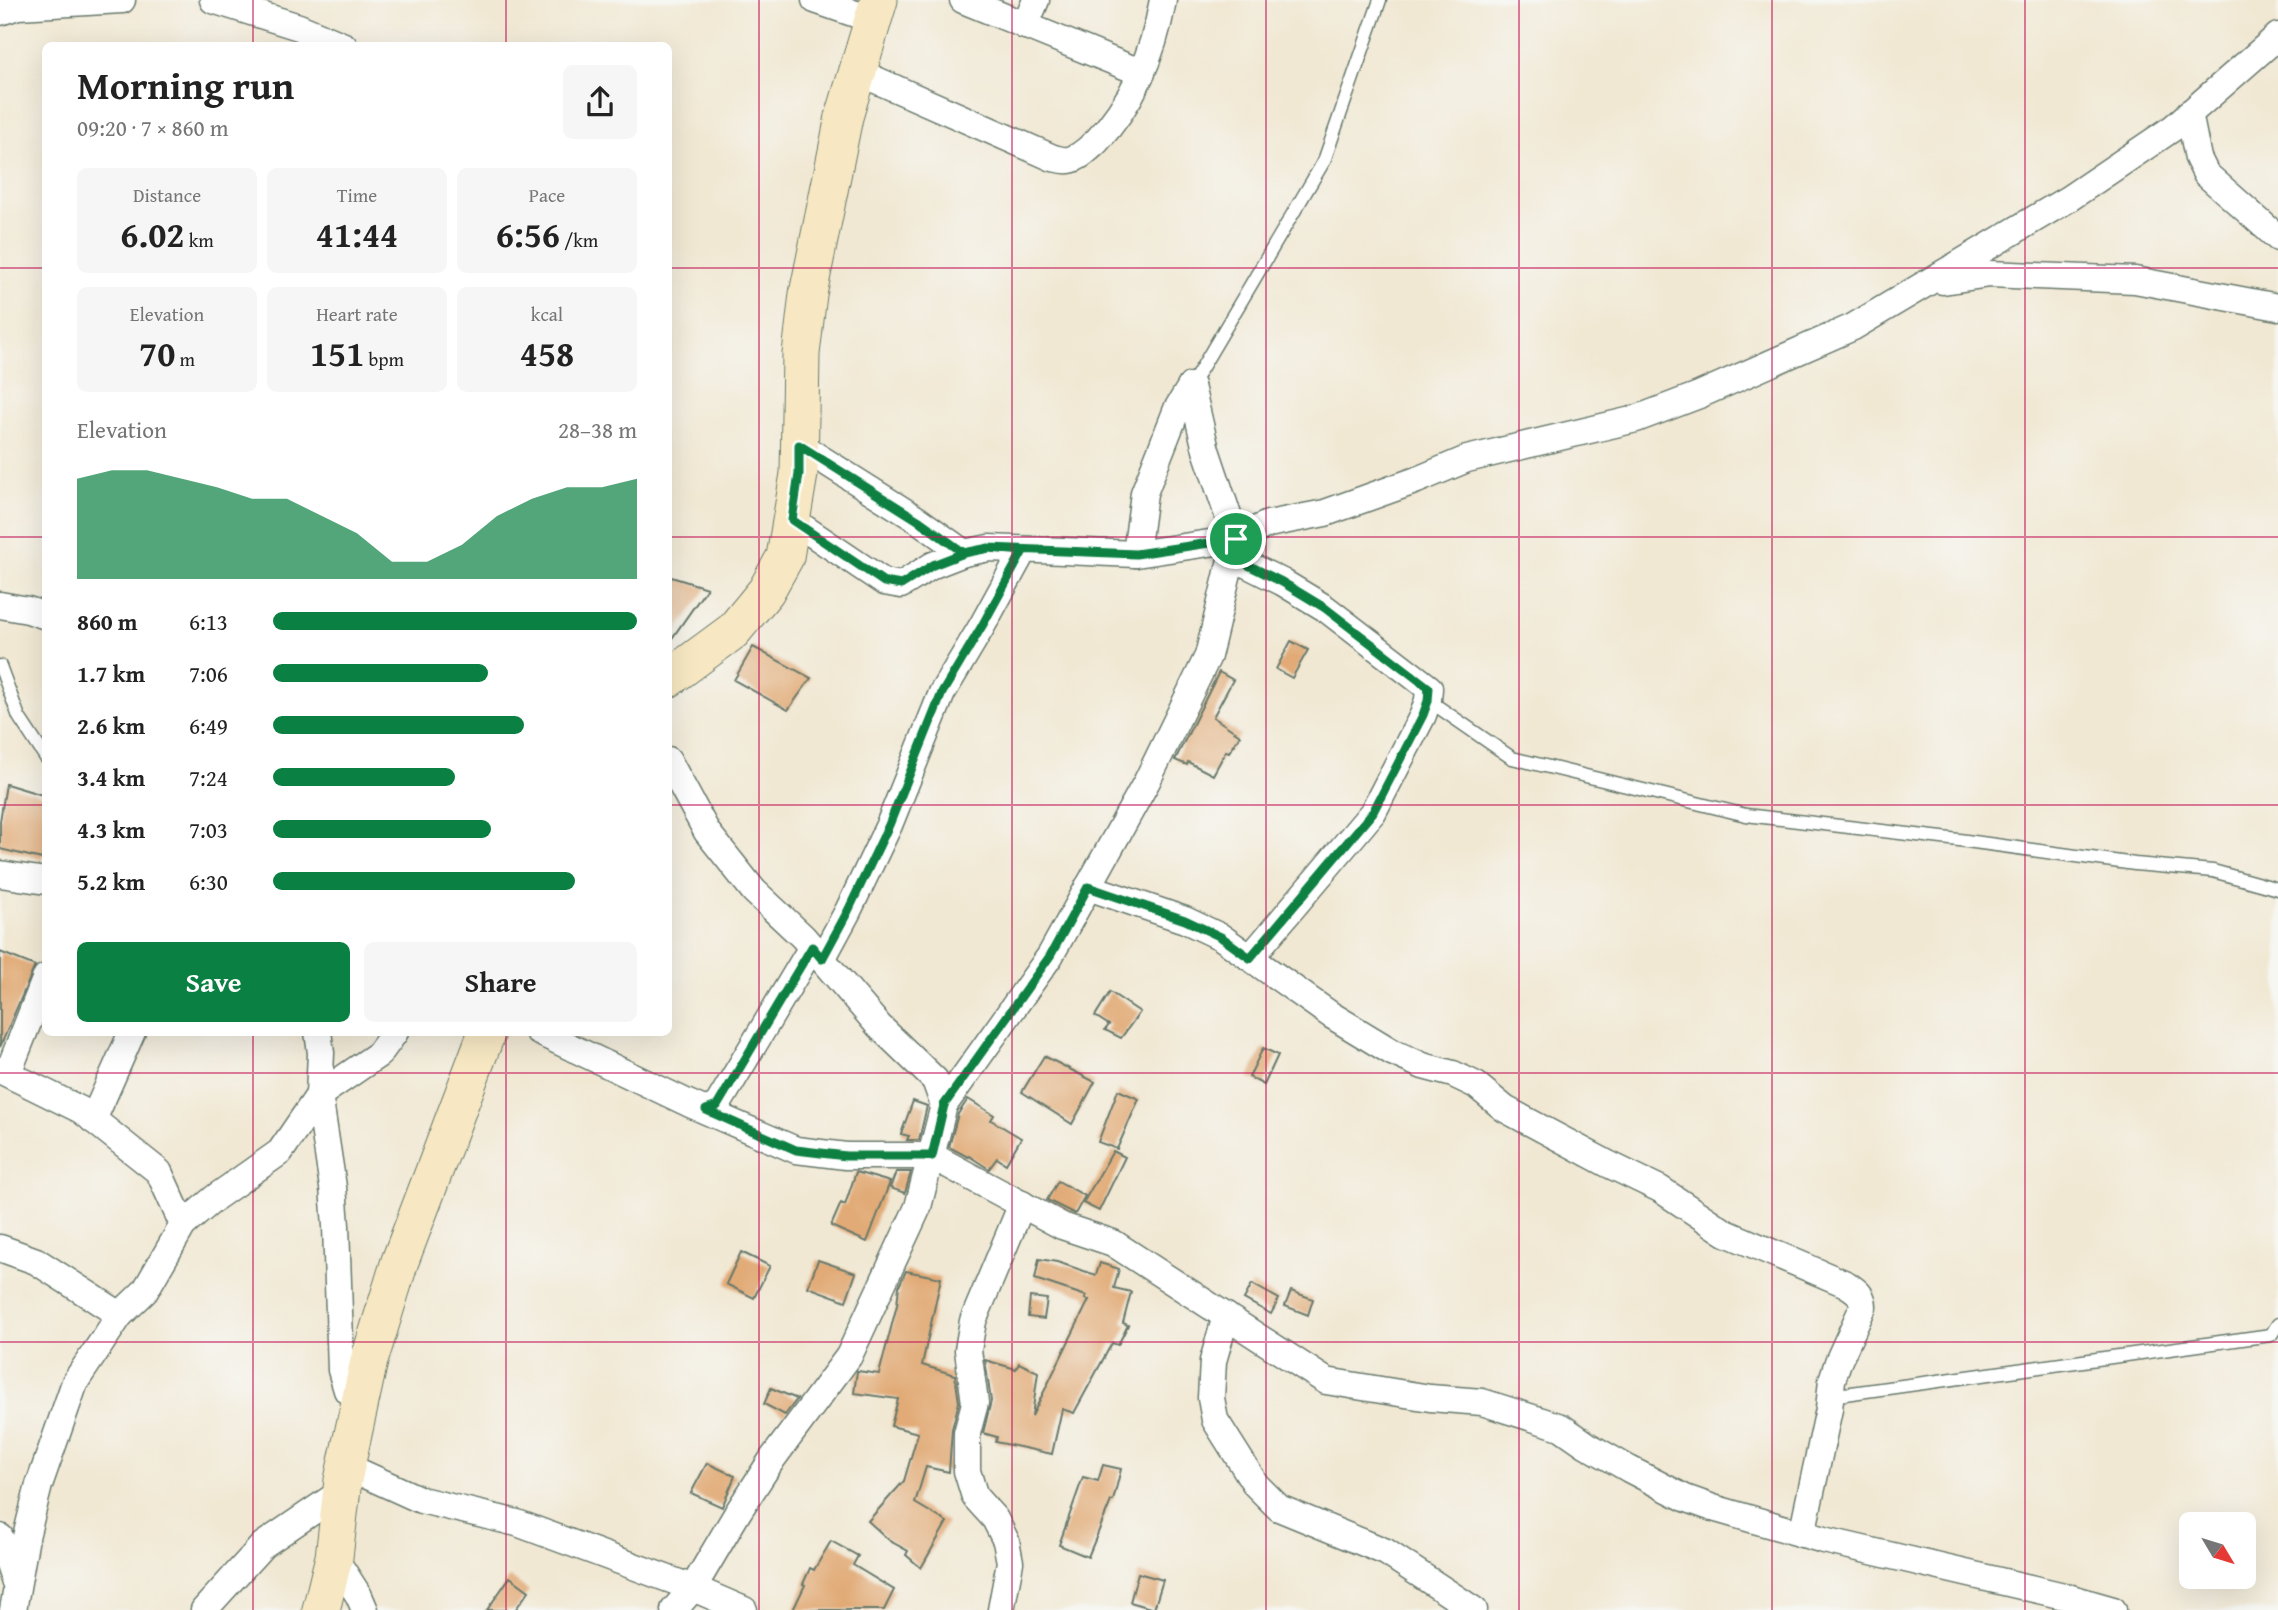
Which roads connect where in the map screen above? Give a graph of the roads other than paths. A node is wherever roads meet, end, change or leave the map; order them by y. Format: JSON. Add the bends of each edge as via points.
{"nodes":[{"id":1,"x":119,"y":0,"type":"edge"},
{"id":2,"x":218,"y":0,"type":"edge"},
{"id":3,"x":815,"y":0,"type":"edge"},
{"id":4,"x":963,"y":0,"type":"edge"},
{"id":5,"x":1036,"y":0,"type":"edge"},
{"id":6,"x":1163,"y":0,"type":"edge"},
{"id":7,"x":1380,"y":0,"type":"edge"},
{"id":8,"x":876,"y":10,"type":"edge"},
{"id":9,"x":0,"y":12,"type":"edge"},
{"id":10,"x":1025,"y":26,"type":"junction"},
{"id":11,"x":296,"y":36,"type":"edge"},
{"id":12,"x":2278,"y":36,"type":"edge"},
{"id":13,"x":325,"y":42,"type":"edge"},
{"id":14,"x":858,"y":72,"type":"junction"},
{"id":15,"x":1142,"y":73,"type":"junction"},
{"id":16,"x":2189,"y":113,"type":"junction"},
{"id":17,"x":2278,"y":238,"type":"edge"},
{"id":18,"x":1929,"y":283,"type":"junction"},
{"id":19,"x":2278,"y":307,"type":"edge"},
{"id":20,"x":1191,"y":386,"type":"junction"},
{"id":21,"x":799,"y":445,"type":"junction"},
{"id":22,"x":792,"y":520,"type":"junction"},
{"id":23,"x":1234,"y":548,"type":"junction"},
{"id":24,"x":1023,"y":551,"type":"junction"},
{"id":25,"x":964,"y":553,"type":"junction"},
{"id":26,"x":1136,"y":554,"type":"junction"},
{"id":27,"x":0,"y":605,"type":"edge"},
{"id":28,"x":42,"y":615,"type":"edge"},
{"id":29,"x":0,"y":667,"type":"edge"},
{"id":30,"x":672,"y":676,"type":"edge"},
{"id":31,"x":1428,"y":701,"type":"junction"},
{"id":32,"x":42,"y":752,"type":"edge"},
{"id":33,"x":672,"y":768,"type":"edge"},
{"id":34,"x":0,"y":874,"type":"edge"},
{"id":35,"x":42,"y":880,"type":"edge"},
{"id":36,"x":1088,"y":887,"type":"junction"},
{"id":37,"x":2278,"y":889,"type":"edge"},
{"id":38,"x":817,"y":953,"type":"junction"},
{"id":39,"x":1250,"y":958,"type":"junction"},
{"id":40,"x":42,"y":986,"type":"edge"},
{"id":41,"x":130,"y":1036,"type":"edge"},
{"id":42,"x":319,"y":1036,"type":"edge"},
{"id":43,"x":392,"y":1036,"type":"edge"},
{"id":44,"x":484,"y":1036,"type":"edge"},
{"id":45,"x":548,"y":1036,"type":"edge"},
{"id":46,"x":2,"y":1071,"type":"edge"},
{"id":47,"x":318,"y":1095,"type":"junction"},
{"id":48,"x":944,"y":1105,"type":"junction"},
{"id":49,"x":706,"y":1110,"type":"junction"},
{"id":50,"x":93,"y":1120,"type":"junction"},
{"id":51,"x":932,"y":1156,"type":"junction"},
{"id":52,"x":1022,"y":1205,"type":"junction"},
{"id":53,"x":183,"y":1225,"type":"junction"},
{"id":54,"x":0,"y":1248,"type":"edge"},
{"id":55,"x":120,"y":1315,"type":"junction"},
{"id":56,"x":1226,"y":1317,"type":"junction"},
{"id":57,"x":2278,"y":1324,"type":"edge"},
{"id":58,"x":1830,"y":1396,"type":"junction"},
{"id":59,"x":361,"y":1398,"type":"junction"},
{"id":60,"x":344,"y":1479,"type":"junction"},
{"id":61,"x":1802,"y":1534,"type":"junction"},
{"id":62,"x":0,"y":1537,"type":"edge"},
{"id":63,"x":334,"y":1557,"type":"junction"},
{"id":64,"x":693,"y":1588,"type":"junction"},
{"id":65,"x":15,"y":1599,"type":"edge"},
{"id":66,"x":204,"y":1610,"type":"edge"},
{"id":67,"x":321,"y":1610,"type":"edge"},
{"id":68,"x":365,"y":1610,"type":"edge"},
{"id":69,"x":674,"y":1610,"type":"edge"},
{"id":70,"x":744,"y":1610,"type":"edge"},
{"id":71,"x":1001,"y":1610,"type":"edge"},
{"id":72,"x":1474,"y":1610,"type":"edge"},
{"id":73,"x":2113,"y":1610,"type":"edge"}],
"edges":[{"from":1,"to":9,"type":"street","via":[[19,6]]},
{"from":2,"to":11,"type":"street"},
{"from":3,"to":8,"type":"street"},
{"from":4,"to":10,"type":"street"},
{"from":5,"to":10,"type":"street"},
{"from":6,"to":15,"type":"street"},
{"from":7,"to":20,"type":"lane","via":[[1324,161]]},
{"from":8,"to":14,"type":"street"},
{"from":10,"to":15,"type":"street"},
{"from":11,"to":13,"type":"street"},
{"from":12,"to":16,"type":"street"},
{"from":14,"to":15,"type":"street","via":[[1068,161],[1085,153],[1112,125]]},
{"from":14,"to":21,"type":"street","via":[[844,117],[808,294]]},
{"from":16,"to":17,"type":"street","via":[[2206,174]]},
{"from":16,"to":18,"type":"street","via":[[2068,199]]},
{"from":18,"to":19,"type":"street","via":[[1989,274],[2135,280]]},
{"from":18,"to":23,"type":"street","via":[[1853,327],[1699,395],[1636,419],[1467,459],[1325,513],[1268,524]]},
{"from":20,"to":23,"type":"street"},
{"from":20,"to":26,"type":"street","via":[[1144,493]]},
{"from":21,"to":22,"type":"street"},
{"from":21,"to":25,"type":"street"},
{"from":22,"to":25,"type":"street","via":[[884,582],[901,585]]},
{"from":22,"to":30,"type":"street","via":[[785,557],[766,591],[733,631]]},
{"from":23,"to":26,"type":"street"},
{"from":23,"to":31,"type":"street","via":[[1421,680],[1429,688]]},
{"from":23,"to":36,"type":"street","via":[[1208,656]]},
{"from":24,"to":25,"type":"street","via":[[989,548]]},
{"from":24,"to":26,"type":"street"},
{"from":24,"to":38,"type":"street","via":[[942,693],[889,825],[848,911]]},
{"from":27,"to":28,"type":"street"},
{"from":29,"to":32,"type":"lane","via":[[19,717]]},
{"from":31,"to":37,"type":"lane","via":[[1512,758],[1745,815],[2213,871]]},
{"from":31,"to":39,"type":"street","via":[[1373,812]]},
{"from":33,"to":38,"type":"street","via":[[707,832],[754,891]]},
{"from":34,"to":35,"type":"street"},
{"from":36,"to":39,"type":"street","via":[[1185,920]]},
{"from":36,"to":48,"type":"street","via":[[1050,956]]},
{"from":38,"to":48,"type":"street","via":[[879,1026],[935,1080]]},
{"from":38,"to":49,"type":"street","via":[[717,1106]]},
{"from":39,"to":58,"type":"street","via":[[1392,1052],[1476,1085],[1505,1109],[1660,1189],[1727,1233],[1860,1294],[1864,1307],[1838,1362]]},
{"from":40,"to":46,"type":"street"},
{"from":41,"to":50,"type":"street"},
{"from":42,"to":47,"type":"street"},
{"from":43,"to":47,"type":"street","via":[[379,1054]]},
{"from":44,"to":59,"type":"street","via":[[400,1261]]},
{"from":45,"to":49,"type":"street"},
{"from":46,"to":50,"type":"street"},
{"from":47,"to":53,"type":"street","via":[[280,1152]]},
{"from":47,"to":59,"type":"street","via":[[333,1186],[341,1370],[347,1390]]},
{"from":48,"to":51,"type":"street"},
{"from":49,"to":51,"type":"street","via":[[796,1150],[846,1156]]},
{"from":50,"to":53,"type":"street","via":[[159,1172]]},
{"from":51,"to":52,"type":"street"},
{"from":51,"to":64,"type":"street","via":[[918,1207],[849,1356],[773,1458]]},
{"from":52,"to":56,"type":"street","via":[[1062,1226],[1113,1243]]},
{"from":52,"to":71,"type":"street","via":[[973,1321],[968,1350],[975,1403],[967,1433],[967,1471],[975,1497],[995,1519],[1006,1541],[1010,1562]]},
{"from":53,"to":55,"type":"street","via":[[145,1291]]},
{"from":54,"to":55,"type":"street","via":[[36,1261]]},
{"from":55,"to":65,"type":"street","via":[[75,1382],[39,1485]]},
{"from":56,"to":61,"type":"street","via":[[1326,1381],[1482,1402],[1562,1427],[1685,1498]]},
{"from":56,"to":72,"type":"street","via":[[1213,1362],[1211,1398],[1215,1420],[1256,1485],[1279,1508],[1386,1552]]},
{"from":57,"to":58,"type":"lane","via":[[2271,1335]]},
{"from":58,"to":61,"type":"street"},
{"from":59,"to":60,"type":"street"},
{"from":60,"to":63,"type":"street"},
{"from":60,"to":64,"type":"street","via":[[517,1524]]},
{"from":60,"to":66,"type":"street","via":[[263,1545]]},
{"from":61,"to":73,"type":"street"},
{"from":62,"to":65,"type":"street"},
{"from":63,"to":67,"type":"street"},
{"from":63,"to":68,"type":"street"},
{"from":64,"to":69,"type":"street"},
{"from":64,"to":70,"type":"street"}]}
